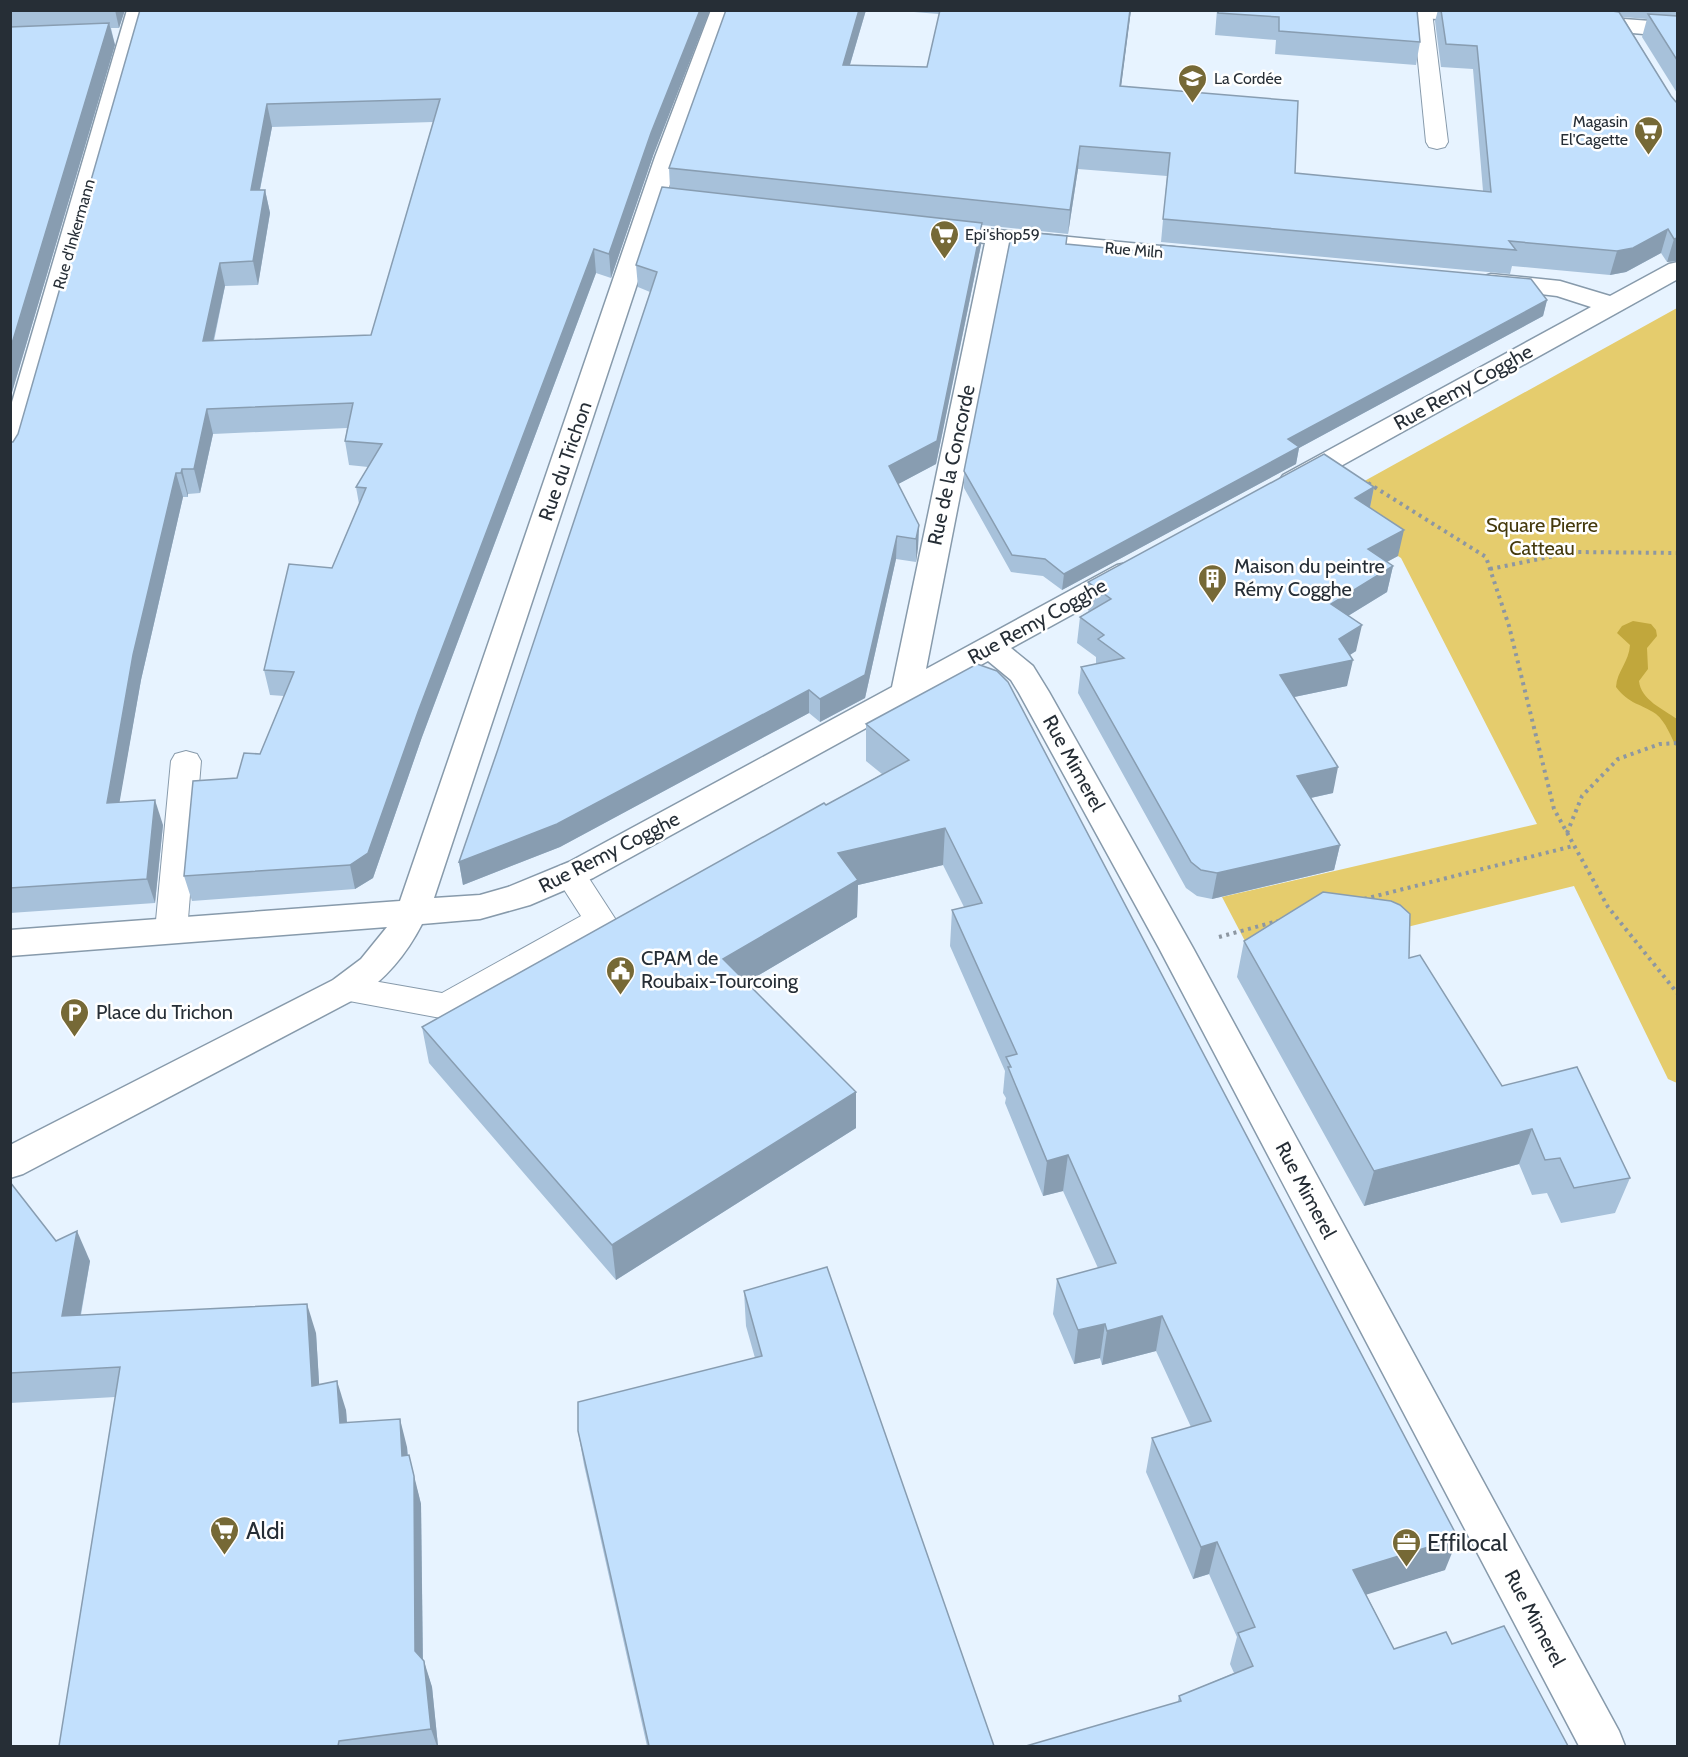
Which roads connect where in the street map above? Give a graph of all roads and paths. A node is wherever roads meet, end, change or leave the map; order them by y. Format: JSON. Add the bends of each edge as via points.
{"nodes":[{"id":1,"x":138,"y":10,"type":"edge"},
{"id":2,"x":722,"y":10,"type":"edge"},
{"id":3,"x":1393,"y":10,"type":"edge"},
{"id":4,"x":1422,"y":12,"type":"junction"},
{"id":5,"x":1504,"y":18,"type":"edge"},
{"id":6,"x":1563,"y":22,"type":"edge"},
{"id":7,"x":1622,"y":26,"type":"junction"},
{"id":8,"x":1677,"y":30,"type":"edge"},
{"id":9,"x":1637,"y":51,"type":"edge"},
{"id":10,"x":1437,"y":142,"type":"dead end"},
{"id":11,"x":917,"y":229,"type":"edge"},
{"id":12,"x":998,"y":237,"type":"junction"},
{"id":13,"x":1224,"y":258,"type":"edge"},
{"id":14,"x":1677,"y":269,"type":"edge"},
{"id":15,"x":1463,"y":279,"type":"edge"},
{"id":16,"x":1612,"y":305,"type":"junction"},
{"id":17,"x":10,"y":458,"type":"edge"},
{"id":18,"x":1332,"y":459,"type":"junction"},
{"id":19,"x":1271,"y":493,"type":"edge"},
{"id":20,"x":1677,"y":553,"type":"edge"},
{"id":21,"x":1148,"y":560,"type":"edge"},
{"id":22,"x":1490,"y":569,"type":"junction"},
{"id":23,"x":990,"y":646,"type":"junction"},
{"id":24,"x":906,"y":693,"type":"junction"},
{"id":25,"x":1677,"y":743,"type":"edge"},
{"id":26,"x":186,"y":761,"type":"dead end"},
{"id":27,"x":1567,"y":833,"type":"junction"},
{"id":28,"x":1573,"y":846,"type":"junction"},
{"id":29,"x":570,"y":874,"type":"junction"},
{"id":30,"x":1358,"y":901,"type":"edge"},
{"id":31,"x":412,"y":913,"type":"junction"},
{"id":32,"x":1290,"y":918,"type":"edge"},
{"id":33,"x":171,"y":932,"type":"junction"},
{"id":34,"x":10,"y":943,"type":"edge"},
{"id":35,"x":1176,"y":948,"type":"junction"},
{"id":36,"x":345,"y":989,"type":"junction"},
{"id":37,"x":1677,"y":993,"type":"edge"},
{"id":38,"x":10,"y":1163,"type":"edge"},
{"id":39,"x":1603,"y":1746,"type":"edge"}],
"edges":[{"from":1,"to":17,"type":"street","name":"Rue d'Inkermann","via":[[118,37]]},
{"from":2,"to":31,"type":"street","name":"Rue du Trichon","via":[[667,156],[665,200]]},
{"from":3,"to":4,"type":"street"},
{"from":4,"to":5,"type":"street"},
{"from":4,"to":10,"type":"lane"},
{"from":6,"to":7,"type":"street"},
{"from":7,"to":8,"type":"street"},
{"from":7,"to":9,"type":"street"},
{"from":11,"to":12,"type":"street","name":"Rue Miln"},
{"from":12,"to":13,"type":"street","name":"Rue Miln"},
{"from":12,"to":24,"type":"street","name":"Rue de la Concorde"},
{"from":14,"to":16,"type":"street","name":"Rue Remy Cogghe"},
{"from":15,"to":16,"type":"street","via":[[1560,289]]},
{"from":16,"to":18,"type":"street","name":"Rue Remy Cogghe"},
{"from":18,"to":19,"type":"street","name":"Rue Remy Cogghe"},
{"from":18,"to":22,"type":"path","via":[[1486,557]]},
{"from":20,"to":22,"type":"path","via":[[1574,552]]},
{"from":21,"to":23,"type":"street","name":"Rue Remy Cogghe"},
{"from":22,"to":27,"type":"path","via":[[1509,626],[1554,809]]},
{"from":23,"to":24,"type":"street","name":"Rue Remy Cogghe"},
{"from":23,"to":35,"type":"street","name":"Rue Mimerel","via":[[1022,673],[1034,692]]},
{"from":24,"to":29,"type":"street","name":"Rue Remy Cogghe"},
{"from":25,"to":27,"type":"path","via":[[1660,744],[1618,759],[1582,796]]},
{"from":26,"to":33,"type":"lane"},
{"from":27,"to":28,"type":"path"},
{"from":28,"to":30,"type":"path"},
{"from":28,"to":37,"type":"path","via":[[1608,907]]},
{"from":29,"to":31,"type":"street","name":"Rue Remy Cogghe","via":[[493,904]]},
{"from":29,"to":36,"type":"lane","via":[[600,920],[446,1006]]},
{"from":31,"to":33,"type":"street"},
{"from":31,"to":36,"type":"street","via":[[387,955]]},
{"from":32,"to":35,"type":"path"},
{"from":33,"to":34,"type":"street"},
{"from":35,"to":39,"type":"street","name":"Rue Mimerel"},
{"from":36,"to":38,"type":"street"}]}
